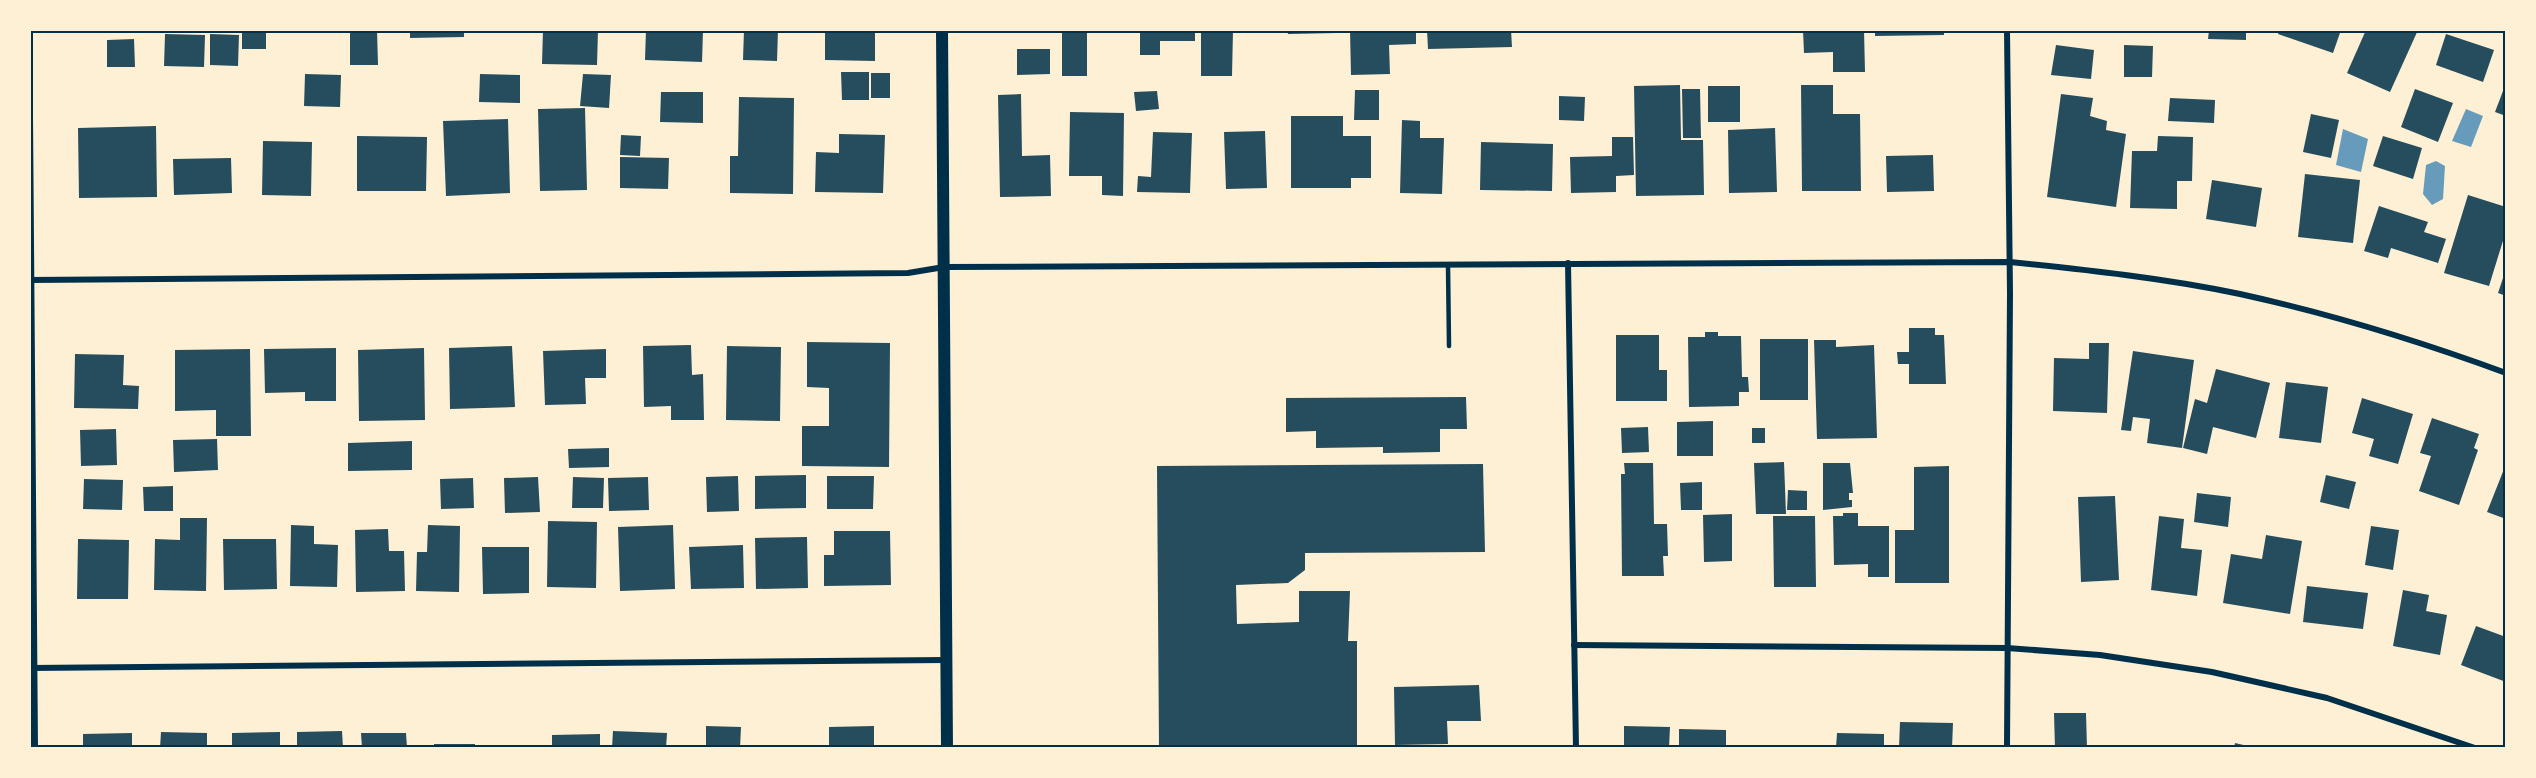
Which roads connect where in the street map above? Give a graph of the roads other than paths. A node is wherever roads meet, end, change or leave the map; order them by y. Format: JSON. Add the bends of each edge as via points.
{"nodes":[{"id":1,"x":942,"y":30,"type":"edge"},
{"id":2,"x":2007,"y":30,"type":"edge"},
{"id":3,"x":30,"y":115,"type":"edge"},
{"id":4,"x":2010,"y":262,"type":"junction"},
{"id":5,"x":1568,"y":263,"type":"junction"},
{"id":6,"x":1449,"y":265,"type":"junction"},
{"id":7,"x":944,"y":267,"type":"junction"},
{"id":8,"x":32,"y":280,"type":"edge"},
{"id":9,"x":1449,"y":346,"type":"dead end"},
{"id":10,"x":2506,"y":373,"type":"edge"},
{"id":11,"x":1574,"y":645,"type":"junction"},
{"id":12,"x":2007,"y":648,"type":"junction"},
{"id":13,"x":946,"y":660,"type":"junction"},
{"id":14,"x":32,"y":668,"type":"edge"},
{"id":15,"x":35,"y":748,"type":"edge"},
{"id":16,"x":947,"y":748,"type":"edge"},
{"id":17,"x":1575,"y":748,"type":"edge"},
{"id":18,"x":2007,"y":748,"type":"edge"},
{"id":19,"x":2475,"y":748,"type":"edge"}],
"edges":[{"from":1,"to":7,"type":"main road"},
{"from":2,"to":4,"type":"street"},
{"from":3,"to":8,"type":"street"},
{"from":4,"to":5,"type":"street"},
{"from":4,"to":10,"type":"street","via":[[2112,273],[2239,294],[2370,326]]},
{"from":4,"to":12,"type":"street"},
{"from":5,"to":6,"type":"street"},
{"from":5,"to":11,"type":"street"},
{"from":6,"to":7,"type":"street"},
{"from":6,"to":9,"type":"lane"},
{"from":7,"to":8,"type":"street","via":[[908,273]]},
{"from":7,"to":13,"type":"main road"},
{"from":8,"to":14,"type":"street"},
{"from":11,"to":12,"type":"street"},
{"from":11,"to":17,"type":"street"},
{"from":12,"to":18,"type":"street"},
{"from":12,"to":19,"type":"street","via":[[2100,654],[2212,672],[2327,698]]},
{"from":13,"to":14,"type":"street"},
{"from":13,"to":16,"type":"main road"},
{"from":14,"to":15,"type":"street"}]}
